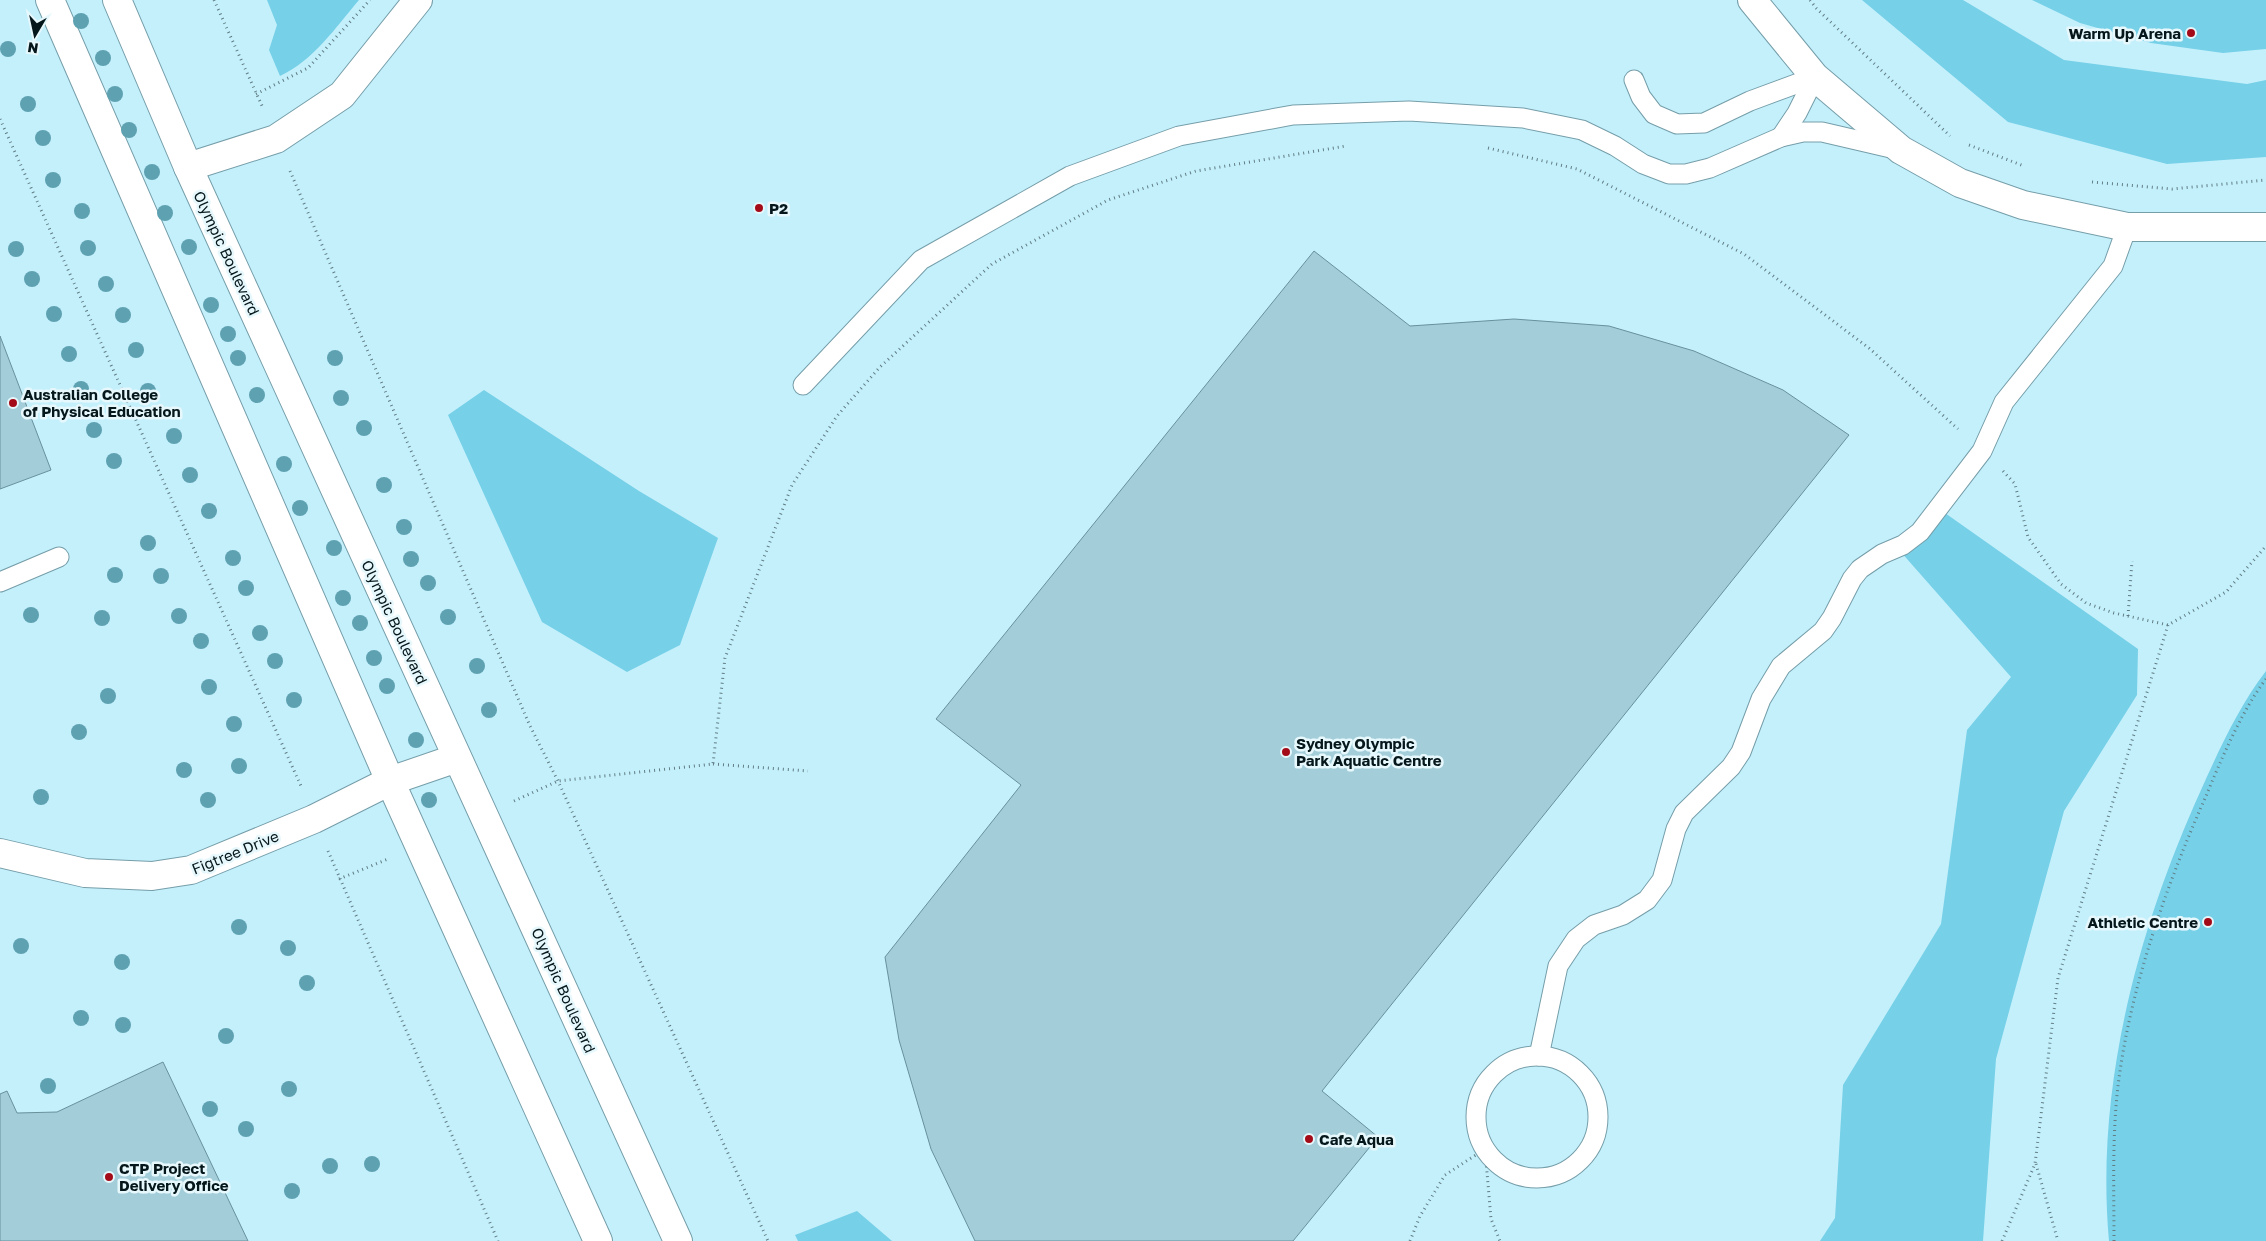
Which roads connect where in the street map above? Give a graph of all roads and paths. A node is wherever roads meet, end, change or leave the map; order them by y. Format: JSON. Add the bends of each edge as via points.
{"nodes":[{"id":1,"x":50,"y":0,"type":"edge"},
{"id":2,"x":117,"y":0,"type":"edge"},
{"id":3,"x":214,"y":0,"type":"edge"},
{"id":4,"x":370,"y":0,"type":"edge"},
{"id":5,"x":418,"y":0,"type":"edge"},
{"id":6,"x":1752,"y":0,"type":"edge"},
{"id":7,"x":1810,"y":0,"type":"edge"},
{"id":8,"x":1814,"y":77,"type":"junction"},
{"id":9,"x":1634,"y":80,"type":"dead end"},
{"id":10,"x":256,"y":94,"type":"junction"},
{"id":11,"x":0,"y":119,"type":"edge"},
{"id":12,"x":1781,"y":137,"type":"junction"},
{"id":13,"x":276,"y":138,"type":"junction"},
{"id":14,"x":1955,"y":141,"type":"dead end"},
{"id":15,"x":1965,"y":144,"type":"dead end"},
{"id":16,"x":1351,"y":145,"type":"dead end"},
{"id":17,"x":1482,"y":147,"type":"dead end"},
{"id":18,"x":1901,"y":150,"type":"junction"},
{"id":19,"x":188,"y":167,"type":"junction"},
{"id":20,"x":2030,"y":168,"type":"dead end"},
{"id":21,"x":2266,"y":180,"type":"edge"},
{"id":22,"x":2087,"y":181,"type":"dead end"},
{"id":23,"x":2127,"y":227,"type":"junction"},
{"id":24,"x":2266,"y":227,"type":"edge"},
{"id":25,"x":803,"y":385,"type":"dead end"},
{"id":26,"x":1982,"y":451,"type":"junction"},
{"id":27,"x":2266,"y":546,"type":"edge"},
{"id":28,"x":59,"y":557,"type":"dead end"},
{"id":29,"x":2132,"y":561,"type":"dead end"},
{"id":30,"x":0,"y":582,"type":"edge"},
{"id":31,"x":2128,"y":616,"type":"junction"},
{"id":32,"x":2168,"y":625,"type":"junction"},
{"id":33,"x":2266,"y":679,"type":"edge"},
{"id":34,"x":457,"y":758,"type":"junction"},
{"id":35,"x":713,"y":764,"type":"junction"},
{"id":36,"x":808,"y":771,"type":"dead end"},
{"id":37,"x":390,"y":781,"type":"junction"},
{"id":38,"x":558,"y":781,"type":"junction"},
{"id":39,"x":304,"y":791,"type":"dead end"},
{"id":40,"x":511,"y":803,"type":"dead end"},
{"id":41,"x":326,"y":848,"type":"dead end"},
{"id":42,"x":0,"y":853,"type":"edge"},
{"id":43,"x":396,"y":855,"type":"dead end"},
{"id":44,"x":339,"y":879,"type":"junction"},
{"id":45,"x":1540,"y":1056,"type":"junction"},
{"id":46,"x":1485,"y":1149,"type":"junction"},
{"id":47,"x":2035,"y":1164,"type":"junction"},
{"id":48,"x":498,"y":1241,"type":"edge"},
{"id":49,"x":598,"y":1241,"type":"edge"},
{"id":50,"x":678,"y":1241,"type":"edge"},
{"id":51,"x":768,"y":1241,"type":"edge"},
{"id":52,"x":1410,"y":1241,"type":"edge"},
{"id":53,"x":1500,"y":1241,"type":"edge"},
{"id":54,"x":2002,"y":1241,"type":"edge"},
{"id":55,"x":2058,"y":1241,"type":"edge"},
{"id":56,"x":2114,"y":1241,"type":"edge"}],
"edges":[{"from":1,"to":37,"type":"street"},
{"from":2,"to":19,"type":"street","name":"Olympic Boulevard"},
{"from":3,"to":10,"type":"path"},
{"from":4,"to":10,"type":"path","via":[[308,68]]},
{"from":5,"to":13,"type":"street","via":[[342,95]]},
{"from":6,"to":8,"type":"street"},
{"from":7,"to":14,"type":"path"},
{"from":8,"to":9,"type":"lane","via":[[1704,122],[1677,124],[1654,114],[1641,97]]},
{"from":8,"to":12,"type":"lane"},
{"from":8,"to":18,"type":"street"},
{"from":10,"to":13,"type":"path"},
{"from":11,"to":39,"type":"path"},
{"from":12,"to":18,"type":"lane","via":[[1822,132]]},
{"from":12,"to":25,"type":"lane","via":[[1710,168],[1669,174],[1643,164],[1582,130],[1524,118],[1409,111],[1293,116],[1179,136],[1070,176],[922,260]]},
{"from":13,"to":19,"type":"street"},
{"from":13,"to":38,"type":"path","via":[[530,726]]},
{"from":15,"to":20,"type":"path"},
{"from":16,"to":35,"type":"path","via":[[1196,171],[1108,200],[992,264],[880,367],[837,416],[792,485],[725,658]]},
{"from":17,"to":26,"type":"path","via":[[1576,169],[1744,254],[1868,348]]},
{"from":18,"to":23,"type":"street","via":[[1960,183],[2023,205]]},
{"from":19,"to":34,"type":"street","name":"Olympic Boulevard"},
{"from":21,"to":22,"type":"path","via":[[2172,189]]},
{"from":23,"to":24,"type":"street"},
{"from":23,"to":26,"type":"lane","via":[[2113,266],[2004,402]]},
{"from":26,"to":31,"type":"path","via":[[2015,484],[2028,537],[2061,584],[2086,602]]},
{"from":26,"to":45,"type":"lane","via":[[1920,532],[1860,569],[1822,632],[1781,666],[1761,699],[1741,752],[1731,767],[1684,813],[1676,829],[1662,880],[1647,900],[1623,915],[1594,925],[1576,939],[1558,966]]},
{"from":27,"to":32,"type":"path","via":[[2226,592]]},
{"from":28,"to":30,"type":"lane"},
{"from":29,"to":31,"type":"path"},
{"from":31,"to":32,"type":"path"},
{"from":32,"to":47,"type":"path","via":[[2058,978]]},
{"from":33,"to":56,"type":"path","via":[[2222,758],[2185,843],[2155,929],[2133,1007],[2118,1086]]},
{"from":34,"to":37,"type":"street","name":"Figtree Drive"},
{"from":34,"to":50,"type":"street","name":"Olympic Boulevard"},
{"from":35,"to":36,"type":"path"},
{"from":35,"to":38,"type":"path"},
{"from":37,"to":42,"type":"street","name":"Figtree Drive","via":[[314,819],[191,870],[152,876],[85,873]]},
{"from":37,"to":49,"type":"street"},
{"from":38,"to":40,"type":"path"},
{"from":38,"to":51,"type":"path"},
{"from":41,"to":44,"type":"path"},
{"from":43,"to":44,"type":"path"},
{"from":44,"to":48,"type":"path"},
{"from":45,"to":46,"type":"lane","via":[[1510,1063],[1494,1075],[1482,1091],[1476,1110],[1478,1130]]},
{"from":45,"to":46,"type":"lane","via":[[1569,1065],[1584,1078],[1594,1095],[1598,1115],[1596,1134],[1588,1153],[1555,1176],[1536,1178],[1516,1175],[1498,1164]]},
{"from":46,"to":52,"type":"path","via":[[1445,1175],[1420,1216]]},
{"from":46,"to":53,"type":"path","via":[[1491,1219]]},
{"from":47,"to":54,"type":"path"},
{"from":47,"to":55,"type":"path"}]}
